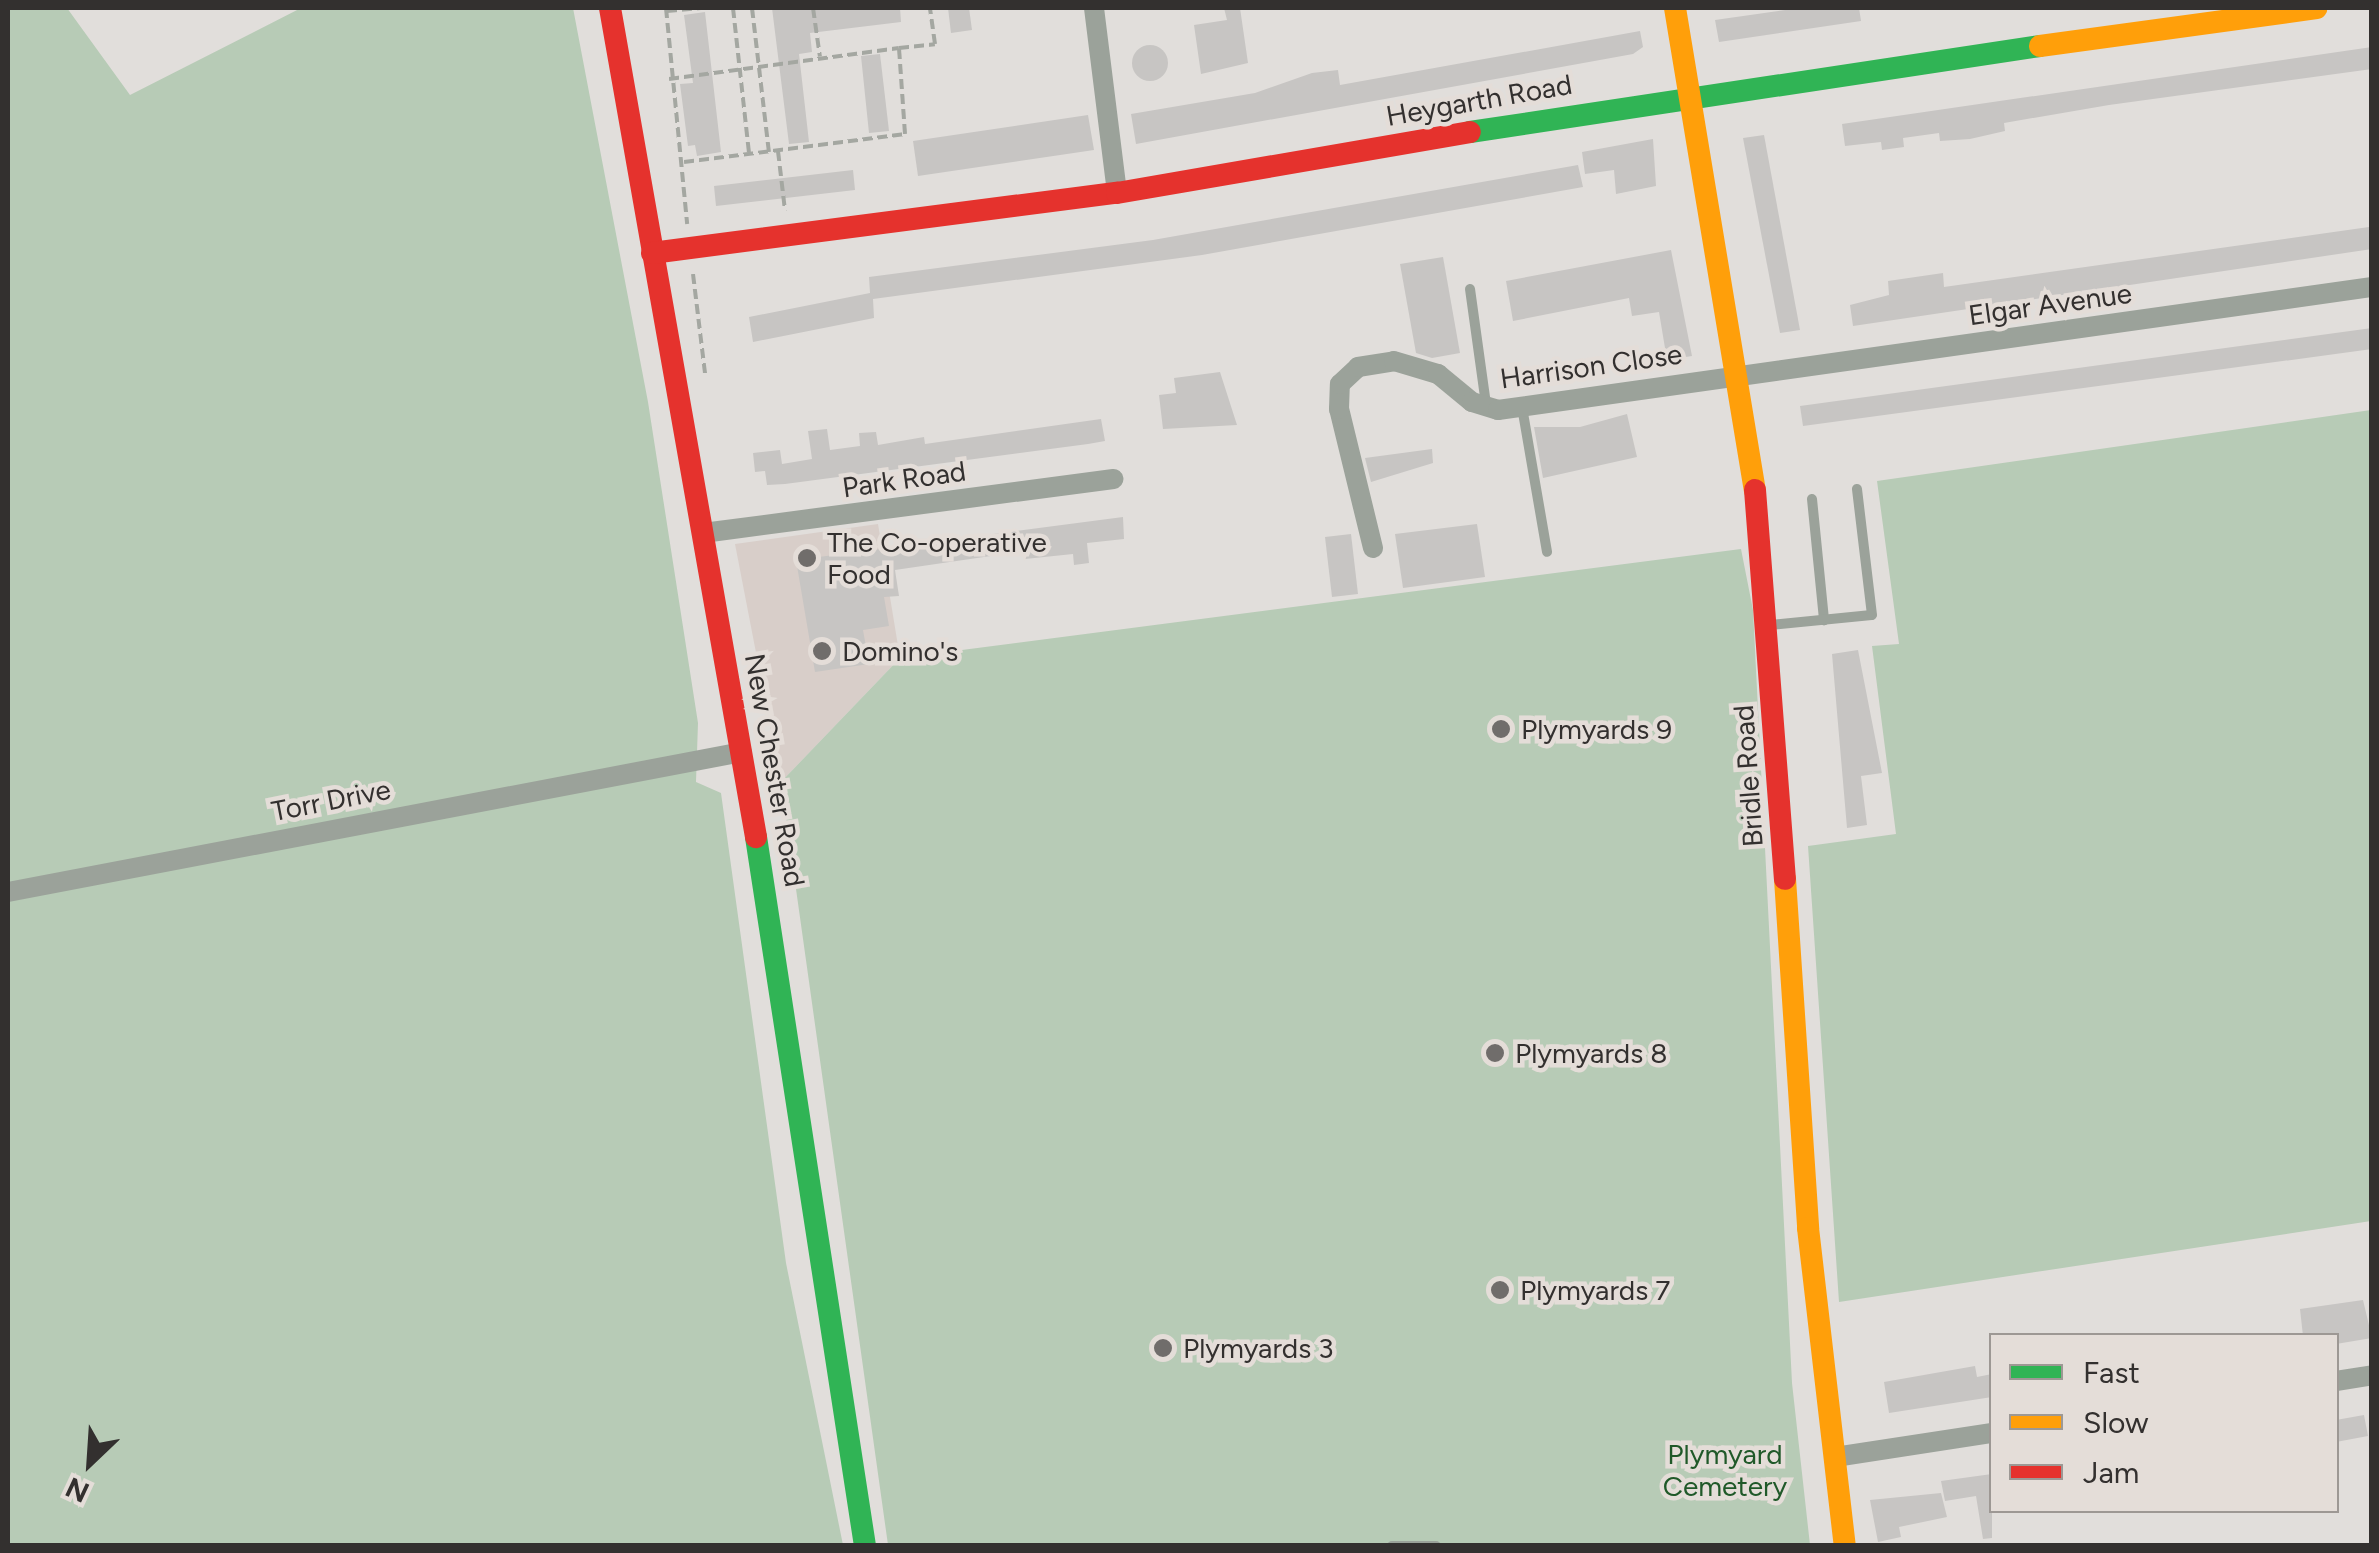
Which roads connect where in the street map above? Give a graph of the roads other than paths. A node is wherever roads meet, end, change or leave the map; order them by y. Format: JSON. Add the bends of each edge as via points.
{"nodes":[{"id":1,"x":610,"y":8,"type":"edge"},
{"id":2,"x":1094,"y":8,"type":"edge"},
{"id":3,"x":1676,"y":8,"type":"edge"},
{"id":4,"x":2316,"y":8,"type":"edge"},
{"id":5,"x":1688,"y":94,"type":"junction"},
{"id":6,"x":1117,"y":193,"type":"junction"},
{"id":7,"x":652,"y":253,"type":"junction"},
{"id":8,"x":2372,"y":287,"type":"edge"},
{"id":9,"x":1470,"y":289,"type":"dead end"},
{"id":10,"x":1737,"y":374,"type":"junction"},
{"id":11,"x":1486,"y":406,"type":"junction"},
{"id":12,"x":1521,"y":406,"type":"junction"},
{"id":13,"x":1113,"y":479,"type":"dead end"},
{"id":14,"x":1858,"y":489,"type":"dead end"},
{"id":15,"x":1812,"y":499,"type":"dead end"},
{"id":16,"x":703,"y":533,"type":"junction"},
{"id":17,"x":1373,"y":548,"type":"dead end"},
{"id":18,"x":1547,"y":552,"type":"dead end"},
{"id":19,"x":1824,"y":620,"type":"junction"},
{"id":20,"x":1769,"y":625,"type":"junction"},
{"id":21,"x":742,"y":752,"type":"junction"},
{"id":22,"x":8,"y":892,"type":"edge"},
{"id":23,"x":2372,"y":1375,"type":"edge"},
{"id":24,"x":2339,"y":1380,"type":"edge"},
{"id":25,"x":1989,"y":1433,"type":"edge"},
{"id":26,"x":1836,"y":1457,"type":"junction"},
{"id":27,"x":865,"y":1546,"type":"edge"},
{"id":28,"x":1392,"y":1546,"type":"edge"},
{"id":29,"x":1436,"y":1546,"type":"edge"},
{"id":30,"x":1845,"y":1546,"type":"edge"}],
"edges":[{"from":1,"to":7,"type":"main road","name":"New Chester Road"},
{"from":2,"to":6,"type":"street"},
{"from":3,"to":5,"type":"main road","name":"Bridle Road"},
{"from":4,"to":5,"type":"main road","name":"Heygarth Road"},
{"from":5,"to":6,"type":"main road","name":"Heygarth Road"},
{"from":5,"to":10,"type":"main road","name":"Bridle Road"},
{"from":6,"to":7,"type":"main road","name":"Heygarth Road"},
{"from":7,"to":16,"type":"main road","name":"New Chester Road"},
{"from":8,"to":10,"type":"street","name":"Elgar Avenue"},
{"from":9,"to":11,"type":"lane"},
{"from":10,"to":12,"type":"street","name":"Harrison Close"},
{"from":10,"to":20,"type":"main road","name":"Bridle Road"},
{"from":11,"to":12,"type":"street","name":"Harrison Close"},
{"from":11,"to":17,"type":"street","name":"Harrison Close","via":[[1438,374],[1394,361],[1358,367],[1340,384],[1339,409]]},
{"from":12,"to":18,"type":"lane"},
{"from":13,"to":16,"type":"street","name":"Park Road"},
{"from":14,"to":19,"type":"lane","via":[[1873,612]]},
{"from":15,"to":19,"type":"lane"},
{"from":16,"to":21,"type":"main road","name":"New Chester Road"},
{"from":19,"to":20,"type":"lane"},
{"from":20,"to":26,"type":"main road","name":"Bridle Road","via":[[1808,1228]]},
{"from":21,"to":22,"type":"street","name":"Torr Drive"},
{"from":21,"to":27,"type":"main road","name":"New Chester Road"},
{"from":23,"to":24,"type":"street"},
{"from":25,"to":26,"type":"street"},
{"from":26,"to":30,"type":"main road","name":"Bridle Road"},
{"from":28,"to":29,"type":"lane"}]}
